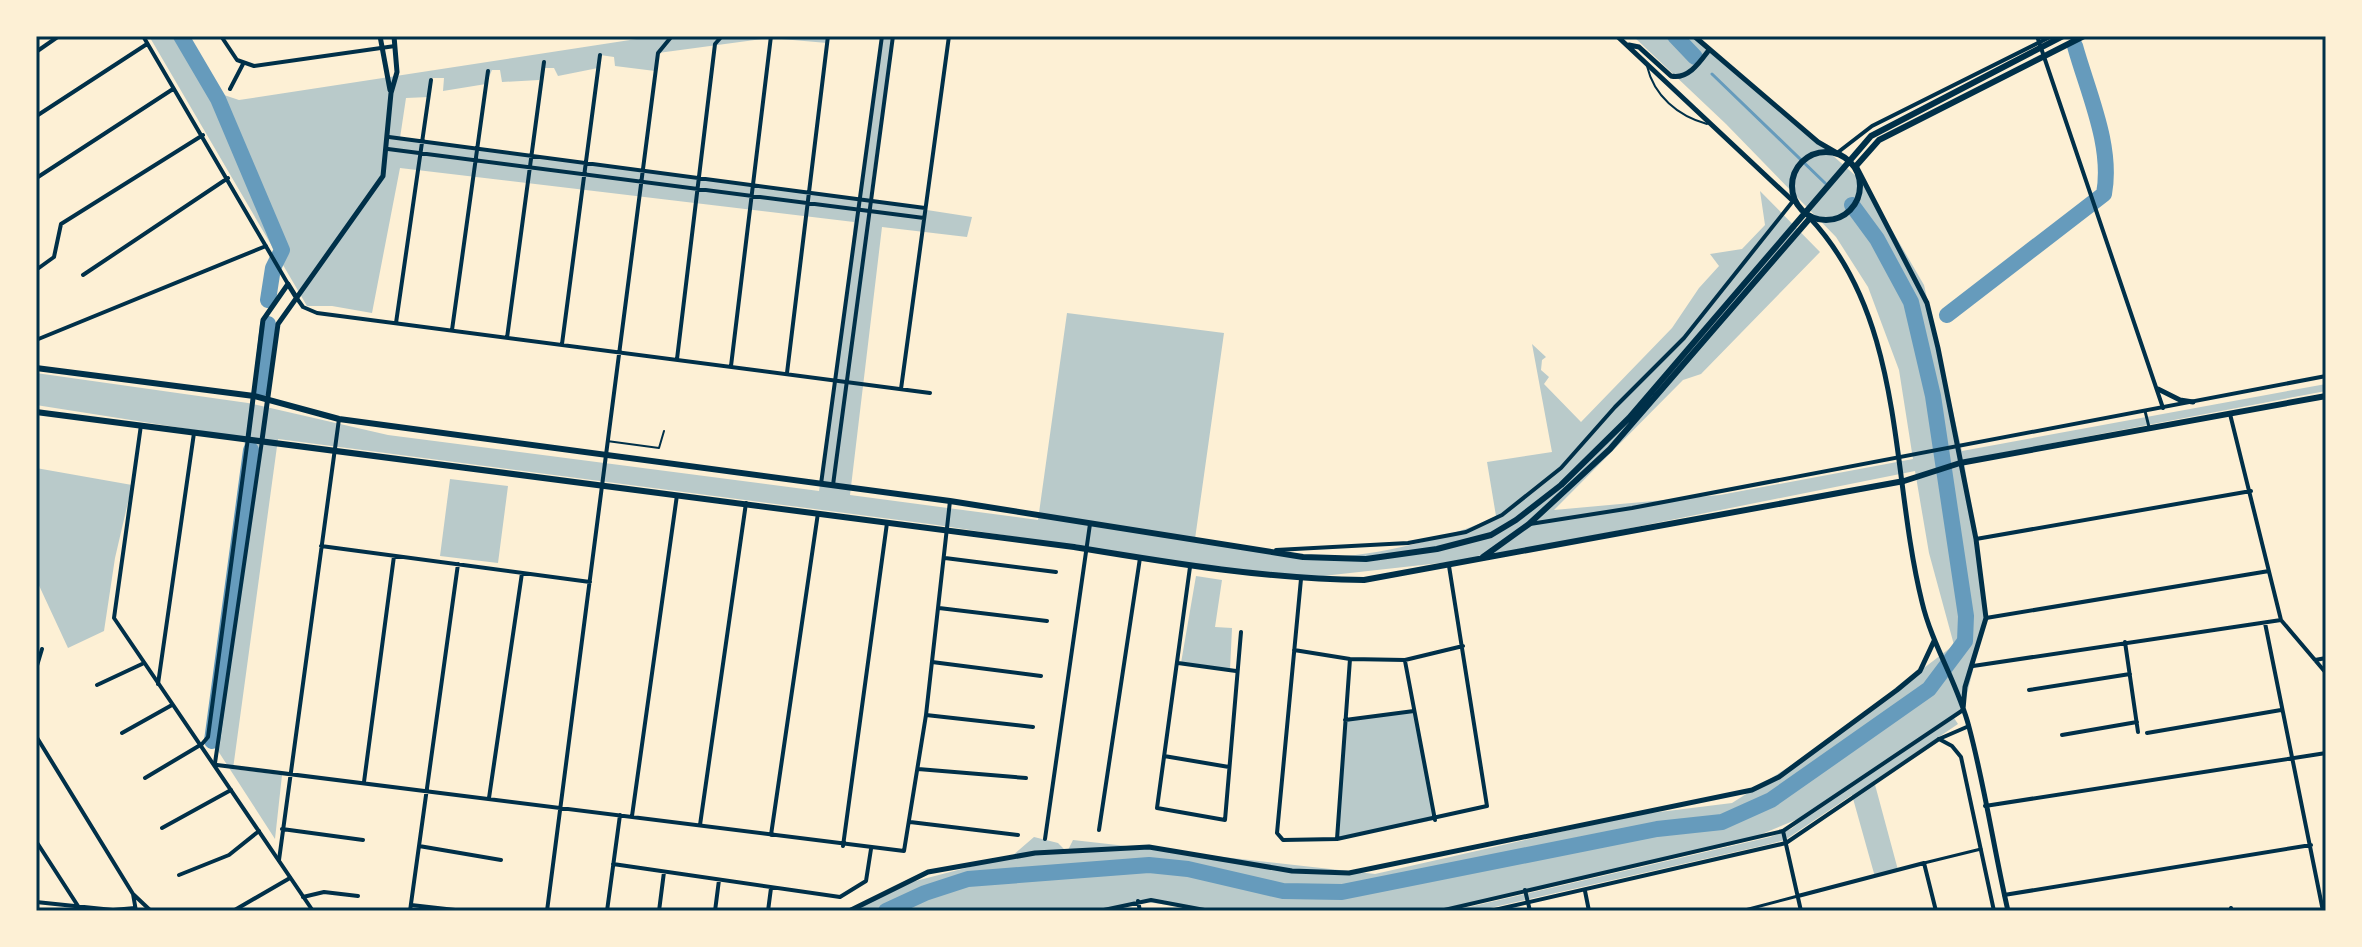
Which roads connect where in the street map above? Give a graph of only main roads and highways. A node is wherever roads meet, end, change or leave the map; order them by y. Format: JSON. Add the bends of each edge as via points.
{"nodes":[{"id":1,"x":380,"y":36,"type":"edge"},
{"id":2,"x":394,"y":36,"type":"edge"},
{"id":3,"x":1617,"y":36,"type":"edge"},
{"id":4,"x":1694,"y":36,"type":"edge"},
{"id":5,"x":2063,"y":36,"type":"edge"},
{"id":6,"x":2084,"y":36,"type":"edge"},
{"id":7,"x":1626,"y":44,"type":"junction"},
{"id":8,"x":1708,"y":52,"type":"junction"},
{"id":9,"x":391,"y":93,"type":"junction"},
{"id":10,"x":1837,"y":153,"type":"junction"},
{"id":11,"x":1856,"y":166,"type":"junction"},
{"id":12,"x":1793,"y":201,"type":"junction"},
{"id":13,"x":1810,"y":218,"type":"junction"},
{"id":14,"x":296,"y":297,"type":"junction"},
{"id":15,"x":36,"y":368,"type":"edge"},
{"id":16,"x":2158,"y":389,"type":"road end"},
{"id":17,"x":254,"y":396,"type":"junction"},
{"id":18,"x":2326,"y":396,"type":"edge"},
{"id":19,"x":267,"y":399,"type":"junction"},
{"id":20,"x":2193,"y":402,"type":"road end"},
{"id":21,"x":36,"y":412,"type":"edge"},
{"id":22,"x":248,"y":438,"type":"junction"},
{"id":23,"x":262,"y":440,"type":"junction"},
{"id":24,"x":1960,"y":463,"type":"junction"},
{"id":25,"x":1904,"y":481,"type":"junction"},
{"id":26,"x":1481,"y":558,"type":"junction"},
{"id":27,"x":1935,"y":643,"type":"junction"},
{"id":28,"x":1963,"y":710,"type":"junction"},
{"id":29,"x":849,"y":911,"type":"edge"},
{"id":30,"x":2008,"y":911,"type":"edge"}],
"edges":[{"from":1,"to":9,"type":"main road"},
{"from":2,"to":9,"type":"main road","via":[[397,72]]},
{"from":3,"to":7,"type":"main road"},
{"from":4,"to":8,"type":"main road"},
{"from":5,"to":19,"type":"main road","via":[[1871,136],[1629,418],[1561,485],[1491,535],[1413,553],[1366,559],[1303,557],[950,501],[339,419]]},
{"from":6,"to":11,"type":"main road","via":[[1879,140]]},
{"from":7,"to":8,"type":"main road","via":[[1639,47],[1678,78]]},
{"from":7,"to":12,"type":"main road"},
{"from":8,"to":10,"type":"main road"},
{"from":9,"to":14,"type":"main road","via":[[388,149],[379,187]]},
{"from":10,"to":11,"type":"main road"},
{"from":10,"to":12,"type":"main road","via":[[1819,152],[1804,161],[1792,183]]},
{"from":11,"to":13,"type":"main road","via":[[1860,198],[1836,219]]},
{"from":11,"to":24,"type":"main road","via":[[1927,303]]},
{"from":12,"to":13,"type":"main road"},
{"from":13,"to":25,"type":"main road","via":[[1835,245],[1869,311]]},
{"from":13,"to":26,"type":"main road","via":[[1610,449],[1529,524]]},
{"from":14,"to":17,"type":"main road","via":[[288,284],[263,320]]},
{"from":14,"to":19,"type":"main road","via":[[278,324]]},
{"from":15,"to":17,"type":"main road"},
{"from":16,"to":20,"type":"main road"},
{"from":17,"to":19,"type":"main road"},
{"from":17,"to":22,"type":"main road"},
{"from":18,"to":24,"type":"main road"},
{"from":19,"to":23,"type":"main road"},
{"from":21,"to":22,"type":"main road"},
{"from":22,"to":23,"type":"main road"},
{"from":23,"to":26,"type":"main road","via":[[1301,579],[1364,580]]},
{"from":24,"to":25,"type":"main road"},
{"from":24,"to":28,"type":"main road","via":[[1986,618]]},
{"from":25,"to":26,"type":"main road"},
{"from":25,"to":27,"type":"main road","via":[[1919,588]]},
{"from":27,"to":28,"type":"main road"},
{"from":27,"to":29,"type":"main road","via":[[1920,671],[1897,690],[1779,777],[1752,790],[1349,873],[1292,871],[1149,847],[1012,855],[928,872]]},
{"from":28,"to":30,"type":"main road"}]}
